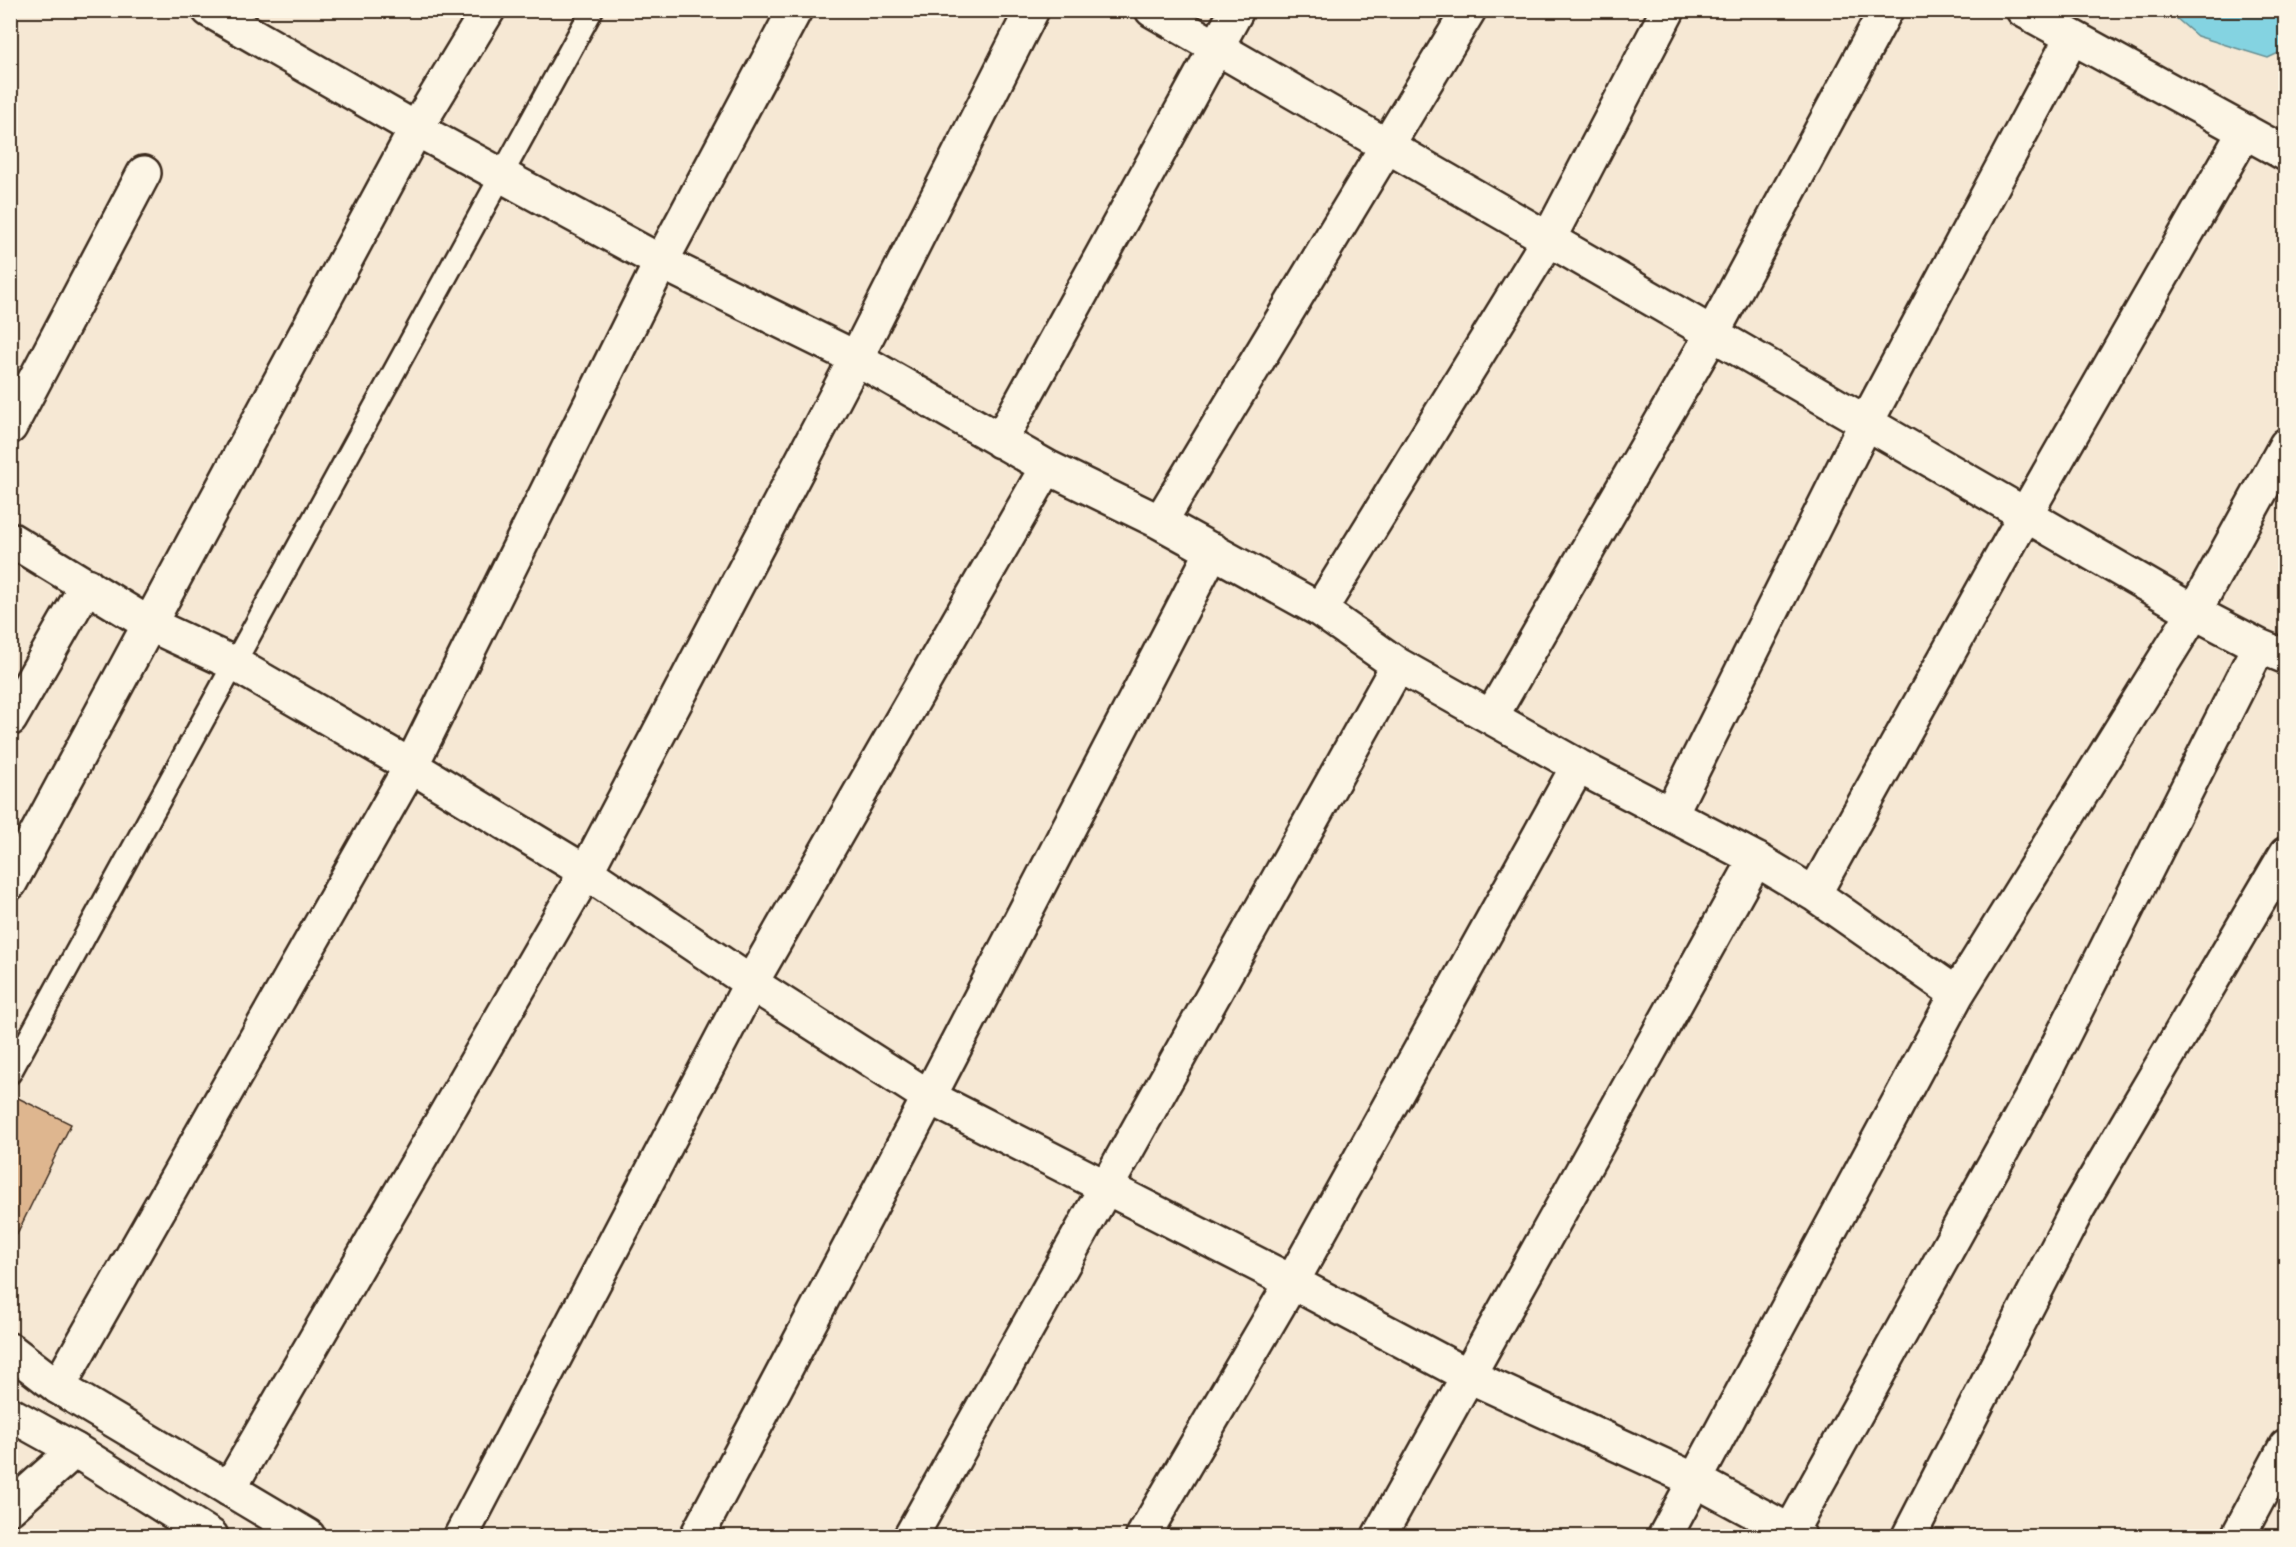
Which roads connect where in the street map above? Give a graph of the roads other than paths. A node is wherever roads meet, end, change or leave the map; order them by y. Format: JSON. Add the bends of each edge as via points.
{"nodes":[{"id":1,"x":209,"y":10,"type":"edge"},
{"id":2,"x":488,"y":10,"type":"edge"},
{"id":3,"x":592,"y":10,"type":"edge"},
{"id":4,"x":795,"y":10,"type":"edge"},
{"id":5,"x":1032,"y":10,"type":"edge"},
{"id":6,"x":1152,"y":10,"type":"edge"},
{"id":7,"x":1238,"y":10,"type":"edge"},
{"id":8,"x":1469,"y":10,"type":"edge"},
{"id":9,"x":1668,"y":10,"type":"edge"},
{"id":10,"x":1886,"y":10,"type":"edge"},
{"id":11,"x":2023,"y":10,"type":"edge"},
{"id":12,"x":2072,"y":37,"type":"junction"},
{"id":13,"x":1217,"y":48,"type":"junction"},
{"id":14,"x":416,"y":129,"type":"junction"},
{"id":15,"x":2245,"y":131,"type":"junction"},
{"id":16,"x":1388,"y":147,"type":"junction"},
{"id":17,"x":2286,"y":154,"type":"edge"},
{"id":18,"x":144,"y":172,"type":"dead end"},
{"id":19,"x":503,"y":175,"type":"junction"},
{"id":20,"x":1548,"y":240,"type":"junction"},
{"id":21,"x":661,"y":262,"type":"junction"},
{"id":22,"x":1712,"y":334,"type":"junction"},
{"id":23,"x":856,"y":358,"type":"junction"},
{"id":24,"x":1866,"y":423,"type":"junction"},
{"id":25,"x":10,"y":426,"type":"edge"},
{"id":26,"x":1000,"y":441,"type":"junction"},
{"id":27,"x":2286,"y":446,"type":"edge"},
{"id":28,"x":1047,"y":467,"type":"junction"},
{"id":29,"x":2025,"y":515,"type":"junction"},
{"id":30,"x":1160,"y":522,"type":"junction"},
{"id":31,"x":10,"y":539,"type":"edge"},
{"id":32,"x":1213,"y":550,"type":"junction"},
{"id":33,"x":87,"y":585,"type":"junction"},
{"id":34,"x":1320,"y":610,"type":"junction"},
{"id":35,"x":2194,"y":612,"type":"junction"},
{"id":36,"x":149,"y":624,"type":"junction"},
{"id":37,"x":2272,"y":651,"type":"edge"},
{"id":38,"x":233,"y":663,"type":"junction"},
{"id":39,"x":1398,"y":665,"type":"junction"},
{"id":40,"x":1491,"y":717,"type":"junction"},
{"id":41,"x":10,"y":719,"type":"edge"},
{"id":42,"x":411,"y":766,"type":"junction"},
{"id":43,"x":1578,"y":766,"type":"junction"},
{"id":44,"x":1671,"y":813,"type":"junction"},
{"id":45,"x":2286,"y":854,"type":"edge"},
{"id":46,"x":1756,"y":859,"type":"junction"},
{"id":47,"x":586,"y":872,"type":"junction"},
{"id":48,"x":10,"y":883,"type":"edge"},
{"id":49,"x":1814,"y":894,"type":"junction"},
{"id":50,"x":751,"y":983,"type":"junction"},
{"id":51,"x":1957,"y":994,"type":"junction"},
{"id":52,"x":10,"y":1073,"type":"edge"},
{"id":53,"x":929,"y":1097,"type":"junction"},
{"id":54,"x":1106,"y":1188,"type":"junction"},
{"id":55,"x":1292,"y":1282,"type":"junction"},
{"id":56,"x":10,"y":1350,"type":"edge"},
{"id":57,"x":1467,"y":1375,"type":"junction"},
{"id":58,"x":58,"y":1387,"type":"junction"},
{"id":59,"x":10,"y":1414,"type":"edge"},
{"id":60,"x":2286,"y":1446,"type":"edge"},
{"id":61,"x":75,"y":1450,"type":"junction"},
{"id":62,"x":1697,"y":1481,"type":"junction"},
{"id":63,"x":229,"y":1489,"type":"junction"},
{"id":64,"x":10,"y":1508,"type":"edge"},
{"id":65,"x":1793,"y":1535,"type":"edge"},
{"id":66,"x":211,"y":1536,"type":"edge"},
{"id":67,"x":308,"y":1536,"type":"edge"},
{"id":68,"x":461,"y":1536,"type":"edge"},
{"id":69,"x":697,"y":1536,"type":"edge"},
{"id":70,"x":911,"y":1536,"type":"edge"},
{"id":71,"x":1143,"y":1536,"type":"edge"},
{"id":72,"x":1379,"y":1536,"type":"edge"},
{"id":73,"x":1665,"y":1536,"type":"edge"},
{"id":74,"x":1909,"y":1536,"type":"edge"},
{"id":75,"x":2238,"y":1536,"type":"edge"}],
"edges":[{"from":1,"to":14,"type":"street"},
{"from":2,"to":14,"type":"street"},
{"from":3,"to":19,"type":"lane"},
{"from":4,"to":21,"type":"street"},
{"from":5,"to":23,"type":"street"},
{"from":6,"to":13,"type":"street"},
{"from":7,"to":13,"type":"street"},
{"from":8,"to":16,"type":"street"},
{"from":9,"to":20,"type":"street"},
{"from":10,"to":22,"type":"street"},
{"from":11,"to":12,"type":"street"},
{"from":12,"to":15,"type":"street"},
{"from":12,"to":24,"type":"street"},
{"from":13,"to":16,"type":"street"},
{"from":13,"to":26,"type":"street"},
{"from":14,"to":19,"type":"street"},
{"from":14,"to":36,"type":"street"},
{"from":15,"to":17,"type":"street"},
{"from":15,"to":29,"type":"street"},
{"from":16,"to":20,"type":"street"},
{"from":16,"to":30,"type":"street"},
{"from":18,"to":25,"type":"street"},
{"from":19,"to":21,"type":"street"},
{"from":19,"to":38,"type":"lane"},
{"from":20,"to":22,"type":"street"},
{"from":20,"to":34,"type":"street"},
{"from":21,"to":23,"type":"street"},
{"from":21,"to":42,"type":"street"},
{"from":22,"to":24,"type":"street"},
{"from":22,"to":40,"type":"street"},
{"from":23,"to":26,"type":"street"},
{"from":23,"to":47,"type":"street"},
{"from":24,"to":29,"type":"street"},
{"from":24,"to":44,"type":"street"},
{"from":26,"to":28,"type":"street"},
{"from":27,"to":35,"type":"street"},
{"from":28,"to":30,"type":"street"},
{"from":28,"to":50,"type":"street"},
{"from":29,"to":35,"type":"street"},
{"from":29,"to":49,"type":"street"},
{"from":30,"to":32,"type":"street"},
{"from":31,"to":33,"type":"street"},
{"from":32,"to":34,"type":"street"},
{"from":32,"to":53,"type":"street"},
{"from":33,"to":36,"type":"street"},
{"from":33,"to":41,"type":"street"},
{"from":34,"to":39,"type":"street"},
{"from":35,"to":37,"type":"street"},
{"from":35,"to":51,"type":"street"},
{"from":36,"to":38,"type":"street"},
{"from":36,"to":48,"type":"street"},
{"from":37,"to":65,"type":"street"},
{"from":38,"to":42,"type":"street"},
{"from":38,"to":52,"type":"lane"},
{"from":39,"to":40,"type":"street"},
{"from":39,"to":54,"type":"street"},
{"from":40,"to":43,"type":"street"},
{"from":42,"to":47,"type":"street"},
{"from":42,"to":58,"type":"street"},
{"from":43,"to":44,"type":"street"},
{"from":43,"to":55,"type":"street"},
{"from":44,"to":46,"type":"street"},
{"from":45,"to":74,"type":"street","via":[[2078,1208]]},
{"from":46,"to":49,"type":"street"},
{"from":46,"to":57,"type":"street"},
{"from":47,"to":50,"type":"street"},
{"from":47,"to":63,"type":"street"},
{"from":49,"to":51,"type":"street"},
{"from":50,"to":53,"type":"street"},
{"from":50,"to":68,"type":"street"},
{"from":51,"to":62,"type":"street"},
{"from":53,"to":54,"type":"street"},
{"from":53,"to":69,"type":"street"},
{"from":54,"to":55,"type":"street"},
{"from":54,"to":70,"type":"street"},
{"from":55,"to":57,"type":"street"},
{"from":55,"to":71,"type":"street"},
{"from":56,"to":58,"type":"street"},
{"from":57,"to":62,"type":"street"},
{"from":57,"to":72,"type":"street"},
{"from":58,"to":63,"type":"street"},
{"from":59,"to":61,"type":"street"},
{"from":60,"to":75,"type":"street"},
{"from":61,"to":64,"type":"street"},
{"from":61,"to":66,"type":"street"},
{"from":62,"to":65,"type":"street"},
{"from":62,"to":73,"type":"street"},
{"from":63,"to":67,"type":"street"}]}
